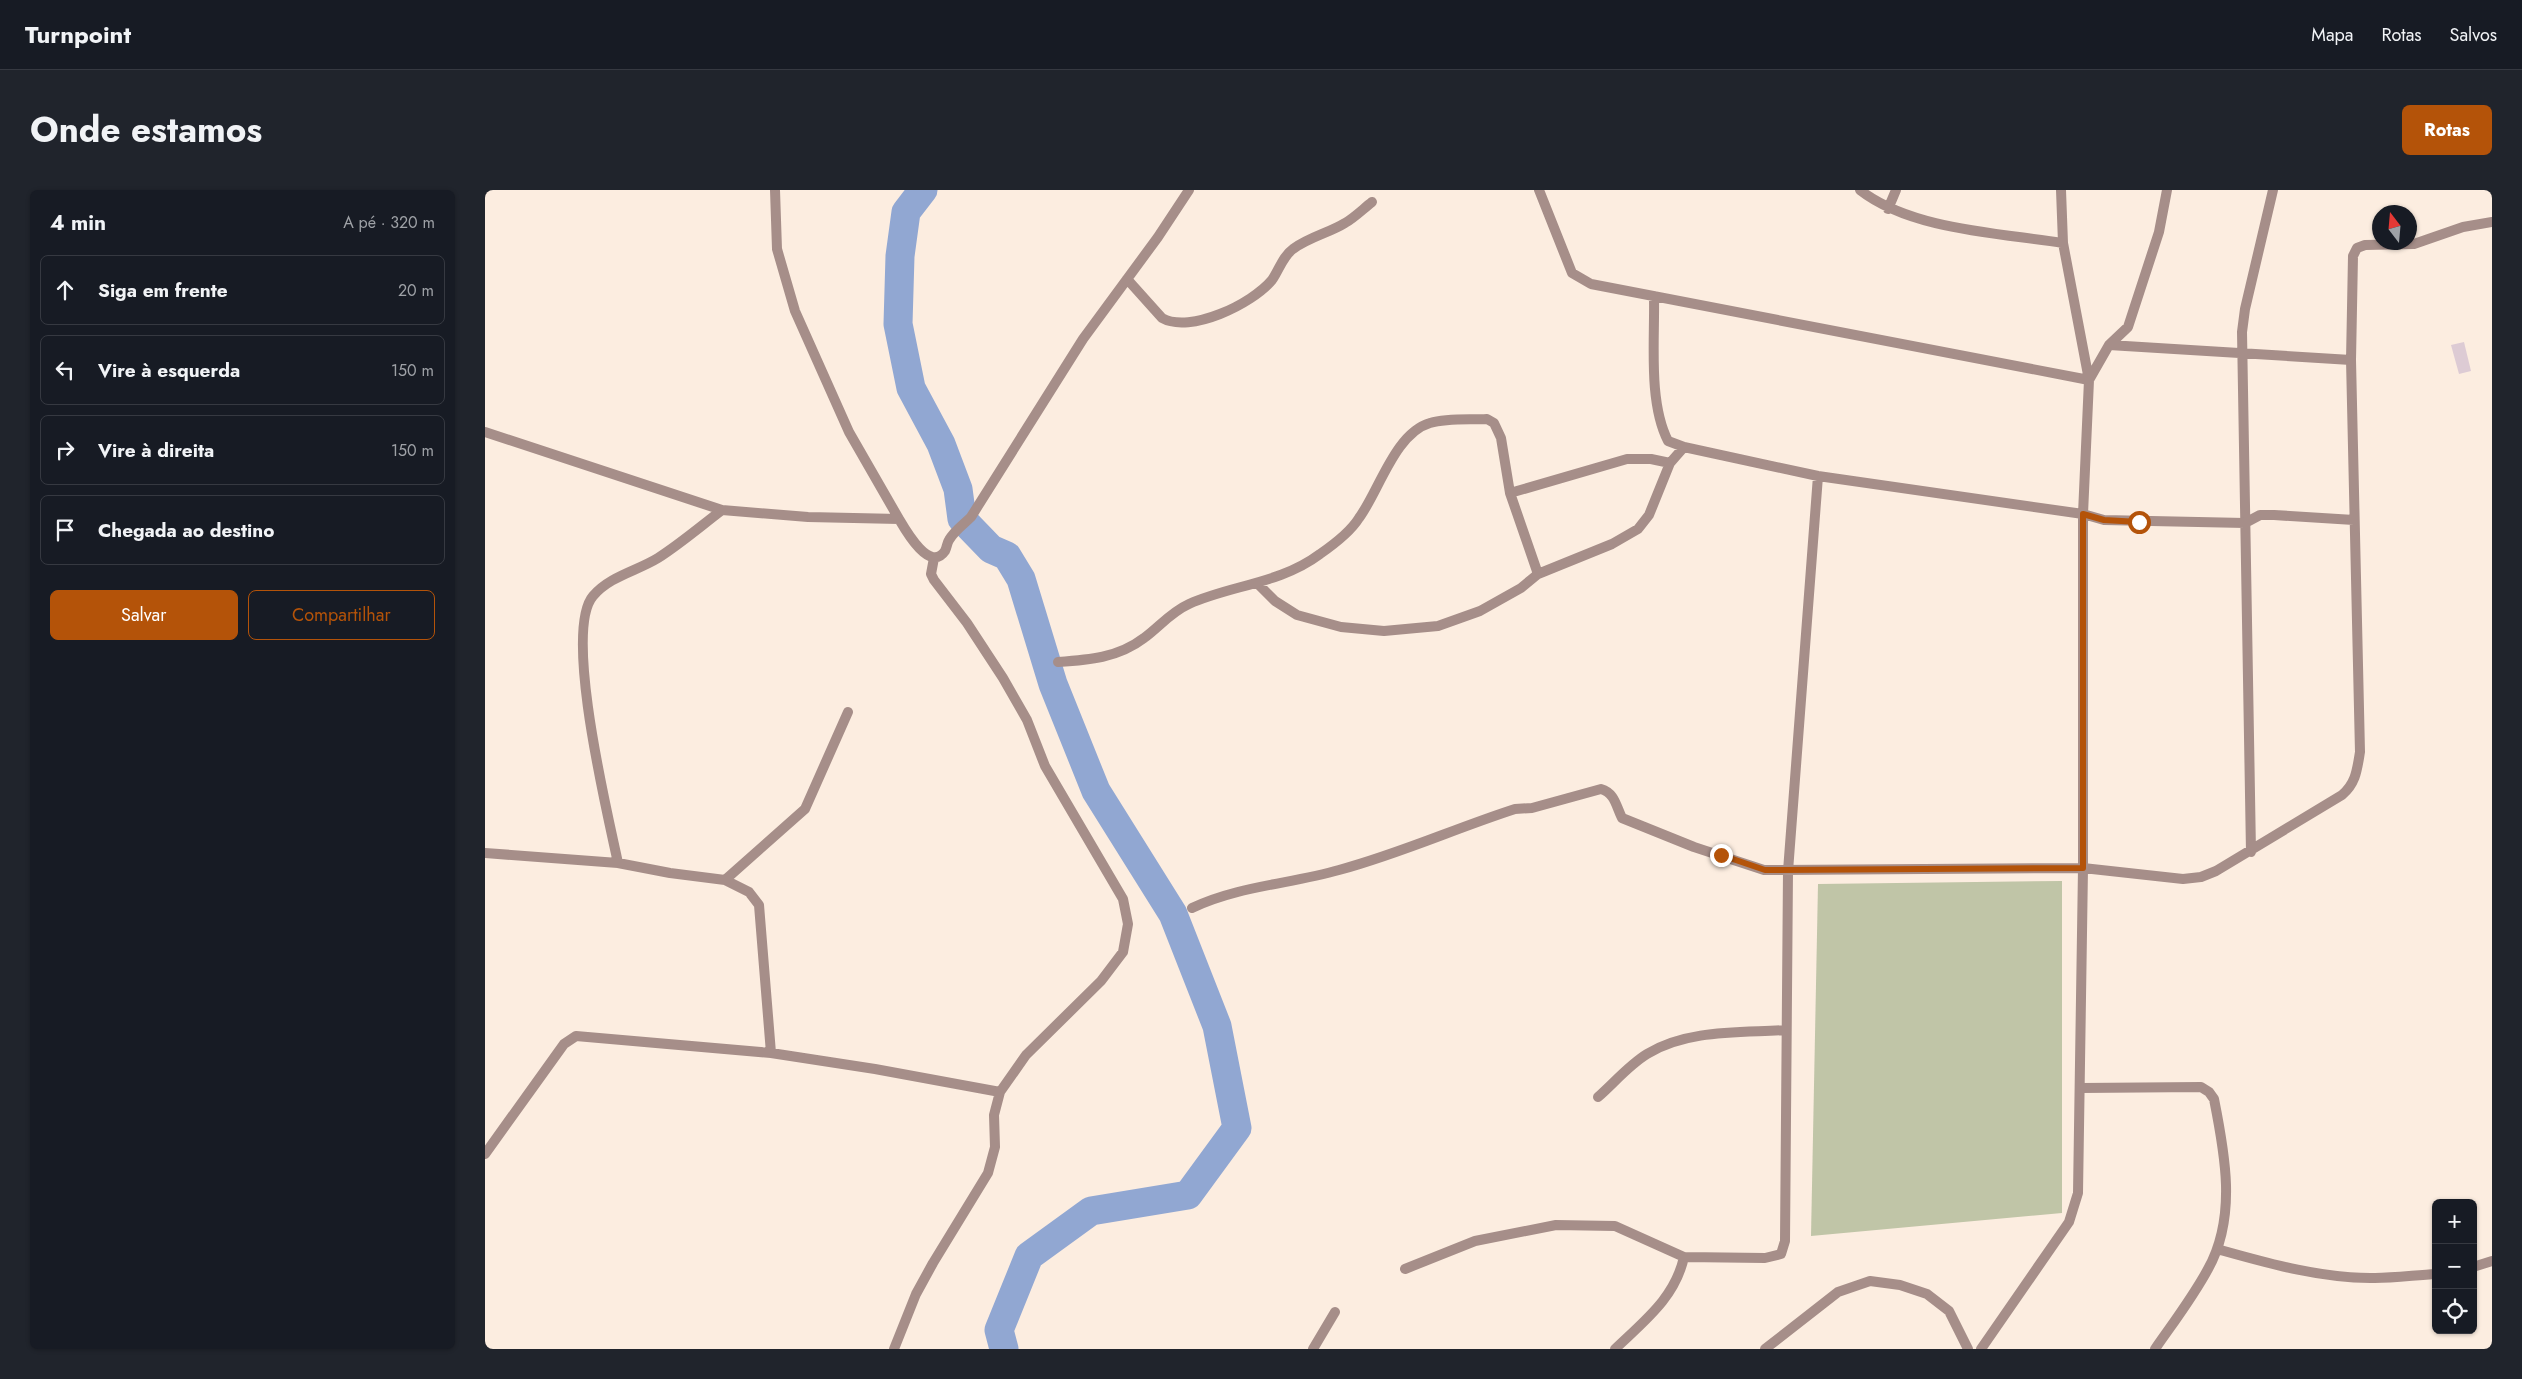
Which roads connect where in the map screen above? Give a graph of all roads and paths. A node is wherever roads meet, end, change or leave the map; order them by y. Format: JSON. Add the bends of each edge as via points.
{"nodes":[{"id":1,"x":775,"y":190,"type":"edge"},
{"id":2,"x":1189,"y":190,"type":"edge"},
{"id":3,"x":1539,"y":190,"type":"edge"},
{"id":4,"x":1860,"y":190,"type":"edge"},
{"id":5,"x":1896,"y":190,"type":"edge"},
{"id":6,"x":2061,"y":190,"type":"edge"},
{"id":7,"x":2167,"y":190,"type":"edge"},
{"id":8,"x":2273,"y":190,"type":"edge"},
{"id":9,"x":1372,"y":202,"type":"dead end"},
{"id":10,"x":1889,"y":209,"type":"junction"},
{"id":11,"x":2492,"y":222,"type":"edge"},
{"id":12,"x":2063,"y":243,"type":"junction"},
{"id":13,"x":1127,"y":279,"type":"junction"},
{"id":14,"x":1654,"y":296,"type":"junction"},
{"id":15,"x":2109,"y":345,"type":"junction"},
{"id":16,"x":2242,"y":354,"type":"junction"},
{"id":17,"x":2351,"y":360,"type":"junction"},
{"id":18,"x":2089,"y":380,"type":"junction"},
{"id":19,"x":485,"y":432,"type":"edge"},
{"id":20,"x":1684,"y":447,"type":"junction"},
{"id":21,"x":1670,"y":463,"type":"junction"},
{"id":22,"x":1818,"y":476,"type":"junction"},
{"id":23,"x":1509,"y":493,"type":"junction"},
{"id":24,"x":722,"y":510,"type":"junction"},
{"id":25,"x":2083,"y":514,"type":"junction"},
{"id":26,"x":899,"y":519,"type":"junction"},
{"id":27,"x":2355,"y":520,"type":"junction"},
{"id":28,"x":2245,"y":523,"type":"junction"},
{"id":29,"x":934,"y":558,"type":"junction"},
{"id":30,"x":1538,"y":574,"type":"junction"},
{"id":31,"x":1257,"y":584,"type":"junction"},
{"id":32,"x":1057,"y":662,"type":"dead end"},
{"id":33,"x":848,"y":712,"type":"dead end"},
{"id":34,"x":2251,"y":852,"type":"junction"},
{"id":35,"x":485,"y":853,"type":"edge"},
{"id":36,"x":618,"y":863,"type":"junction"},
{"id":37,"x":2083,"y":868,"type":"junction"},
{"id":38,"x":1787,"y":871,"type":"junction"},
{"id":39,"x":725,"y":880,"type":"junction"},
{"id":40,"x":1192,"y":908,"type":"dead end"},
{"id":41,"x":1786,"y":1030,"type":"junction"},
{"id":42,"x":771,"y":1053,"type":"junction"},
{"id":43,"x":2081,"y":1088,"type":"junction"},
{"id":44,"x":1000,"y":1092,"type":"junction"},
{"id":45,"x":1598,"y":1097,"type":"dead end"},
{"id":46,"x":485,"y":1154,"type":"edge"},
{"id":47,"x":2217,"y":1249,"type":"junction"},
{"id":48,"x":1684,"y":1257,"type":"junction"},
{"id":49,"x":2492,"y":1261,"type":"edge"},
{"id":50,"x":2477,"y":1266,"type":"edge"},
{"id":51,"x":1405,"y":1269,"type":"dead end"},
{"id":52,"x":2432,"y":1274,"type":"edge"},
{"id":53,"x":1335,"y":1312,"type":"dead end"},
{"id":54,"x":894,"y":1349,"type":"edge"},
{"id":55,"x":1313,"y":1349,"type":"edge"},
{"id":56,"x":1615,"y":1349,"type":"edge"},
{"id":57,"x":1765,"y":1349,"type":"edge"},
{"id":58,"x":1968,"y":1349,"type":"edge"},
{"id":59,"x":1981,"y":1349,"type":"edge"},
{"id":60,"x":2155,"y":1349,"type":"edge"}],
"edges":[{"from":1,"to":26,"type":"street","via":[[777,249],[795,311],[849,432]]},
{"from":2,"to":13,"type":"street"},
{"from":3,"to":14,"type":"street","via":[[1572,273],[1591,284]]},
{"from":4,"to":10,"type":"street"},
{"from":5,"to":10,"type":"street"},
{"from":6,"to":12,"type":"street"},
{"from":7,"to":15,"type":"street","via":[[2159,232],[2128,327]]},
{"from":8,"to":16,"type":"street","via":[[2245,308]]},
{"from":9,"to":13,"type":"street","via":[[1345,223],[1292,249],[1271,280],[1246,301],[1222,314],[1179,324],[1169,322]]},
{"from":10,"to":12,"type":"street","via":[[1921,220]]},
{"from":11,"to":17,"type":"street","via":[[2463,227],[2414,244],[2357,248],[2353,256]]},
{"from":12,"to":18,"type":"street"},
{"from":13,"to":29,"type":"street","via":[[1083,339],[971,517],[949,539],[945,552]]},
{"from":14,"to":18,"type":"street"},
{"from":14,"to":20,"type":"street","via":[[1656,405],[1660,425],[1668,441]]},
{"from":15,"to":16,"type":"street"},
{"from":15,"to":18,"type":"street"},
{"from":16,"to":17,"type":"street"},
{"from":16,"to":28,"type":"street"},
{"from":17,"to":27,"type":"street"},
{"from":18,"to":25,"type":"street"},
{"from":19,"to":24,"type":"street"},
{"from":20,"to":21,"type":"street"},
{"from":20,"to":22,"type":"street"},
{"from":21,"to":23,"type":"street","via":[[1627,459]]},
{"from":21,"to":30,"type":"street","via":[[1649,515],[1638,529],[1613,544]]},
{"from":22,"to":25,"type":"street"},
{"from":22,"to":38,"type":"street"},
{"from":23,"to":30,"type":"street"},
{"from":23,"to":31,"type":"street","via":[[1501,438],[1494,423],[1487,419],[1429,423],[1416,431],[1393,455],[1359,520],[1319,555]]},
{"from":24,"to":26,"type":"street","via":[[808,517]]},
{"from":24,"to":36,"type":"street","via":[[658,558],[606,584],[592,597],[584,616],[583,651],[589,710]]},
{"from":25,"to":28,"type":"street","via":[[2104,520]]},
{"from":25,"to":37,"type":"street"},
{"from":26,"to":29,"type":"street","via":[[925,554]]},
{"from":27,"to":28,"type":"street","via":[[2259,515]]},
{"from":27,"to":34,"type":"street","via":[[2360,752],[2356,776],[2342,795]]},
{"from":28,"to":34,"type":"street"},
{"from":29,"to":44,"type":"street","via":[[931,574],[934,580],[1008,686],[1027,720],[1045,766],[1123,899],[1128,924],[1123,952],[1101,981],[1026,1055]]},
{"from":30,"to":31,"type":"street","via":[[1481,611],[1438,626],[1384,631],[1341,627],[1297,615]]},
{"from":31,"to":32,"type":"street","via":[[1189,604],[1123,651],[1101,659]]},
{"from":33,"to":39,"type":"street","via":[[805,809]]},
{"from":34,"to":37,"type":"street","via":[[2201,877],[2183,880]]},
{"from":35,"to":36,"type":"street"},
{"from":36,"to":39,"type":"street"},
{"from":37,"to":38,"type":"street"},
{"from":37,"to":43,"type":"street"},
{"from":38,"to":40,"type":"street","via":[[1755,868],[1622,818],[1614,799],[1608,791],[1601,789],[1509,811],[1340,870],[1284,884],[1240,890]]},
{"from":38,"to":41,"type":"street"},
{"from":39,"to":42,"type":"street","via":[[749,892],[759,905]]},
{"from":41,"to":45,"type":"street","via":[[1687,1038],[1667,1044],[1647,1054]]},
{"from":41,"to":48,"type":"street","via":[[1785,1241],[1781,1254],[1765,1258]]},
{"from":42,"to":44,"type":"street","via":[[875,1068]]},
{"from":42,"to":46,"type":"street","via":[[576,1036],[564,1044]]},
{"from":43,"to":47,"type":"street","via":[[2201,1087],[2209,1092],[2214,1100],[2220,1130],[2225,1176],[2226,1203]]},
{"from":43,"to":59,"type":"street","via":[[2078,1193],[2069,1222]]},
{"from":44,"to":54,"type":"street","via":[[994,1115],[995,1147],[988,1173],[933,1263]]},
{"from":47,"to":52,"type":"street","via":[[2274,1265],[2335,1275],[2374,1278]]},
{"from":47,"to":60,"type":"street","via":[[2208,1269]]},
{"from":48,"to":51,"type":"street","via":[[1615,1226],[1556,1224],[1475,1242]]},
{"from":48,"to":56,"type":"street","via":[[1676,1285],[1651,1315]]},
{"from":49,"to":50,"type":"street"},
{"from":53,"to":55,"type":"street"},
{"from":57,"to":58,"type":"street","via":[[1838,1292],[1870,1282],[1900,1285],[1927,1294],[1949,1311]]}]}
